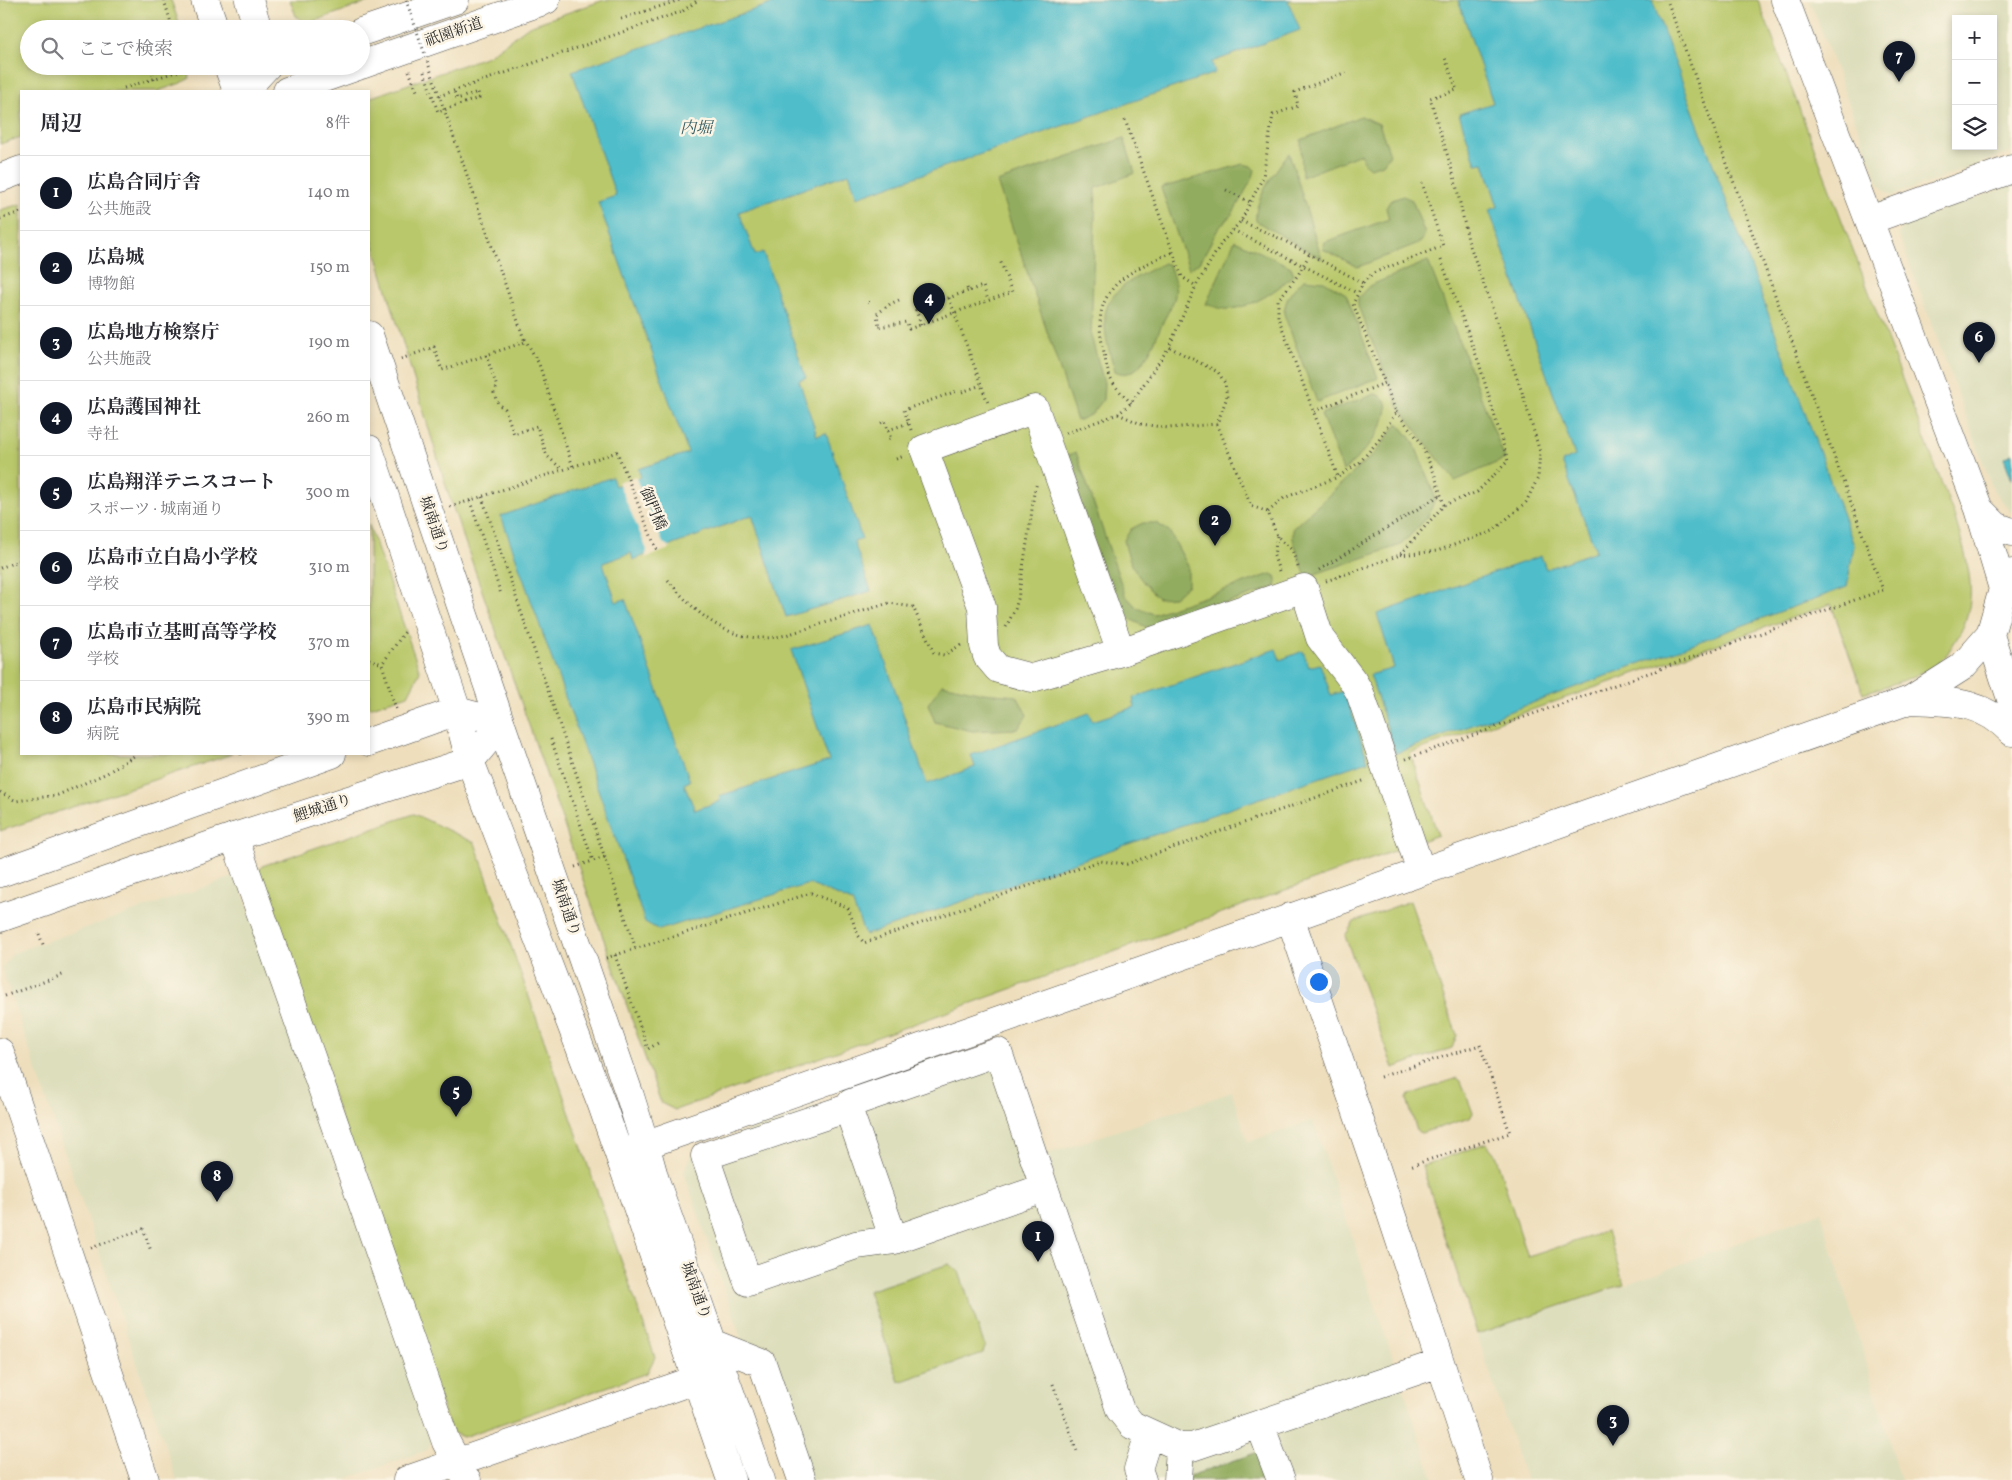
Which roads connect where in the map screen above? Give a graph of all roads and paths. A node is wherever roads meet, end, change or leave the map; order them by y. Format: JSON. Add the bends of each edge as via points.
{"nodes":[{"id":1,"x":164,"y":0,"type":"edge"},
{"id":2,"x":205,"y":0,"type":"edge"},
{"id":3,"x":249,"y":0,"type":"edge"},
{"id":4,"x":406,"y":0,"type":"edge"},
{"id":5,"x":455,"y":0,"type":"edge"},
{"id":6,"x":546,"y":0,"type":"edge"},
{"id":7,"x":680,"y":0,"type":"edge"},
{"id":8,"x":698,"y":0,"type":"edge"},
{"id":9,"x":1667,"y":0,"type":"edge"},
{"id":10,"x":1785,"y":0,"type":"edge"},
{"id":11,"x":621,"y":18,"type":"dead end"},
{"id":12,"x":170,"y":20,"type":"edge"},
{"id":13,"x":212,"y":20,"type":"edge"},
{"id":14,"x":255,"y":20,"type":"edge"},
{"id":15,"x":370,"y":29,"type":"edge"},
{"id":16,"x":1445,"y":58,"type":"dead end"},
{"id":17,"x":370,"y":62,"type":"edge"},
{"id":18,"x":1349,"y":71,"type":"dead end"},
{"id":19,"x":424,"y":72,"type":"dead end"},
{"id":20,"x":153,"y":75,"type":"edge"},
{"id":21,"x":169,"y":75,"type":"edge"},
{"id":22,"x":231,"y":75,"type":"edge"},
{"id":23,"x":259,"y":75,"type":"edge"},
{"id":24,"x":277,"y":75,"type":"edge"},
{"id":25,"x":333,"y":75,"type":"edge"},
{"id":26,"x":410,"y":78,"type":"dead end"},
{"id":27,"x":154,"y":80,"type":"junction"},
{"id":28,"x":124,"y":88,"type":"dead end"},
{"id":29,"x":236,"y":90,"type":"edge"},
{"id":30,"x":245,"y":90,"type":"edge"},
{"id":31,"x":285,"y":90,"type":"edge"},
{"id":32,"x":289,"y":90,"type":"edge"},
{"id":33,"x":454,"y":91,"type":"junction"},
{"id":34,"x":417,"y":92,"type":"dead end"},
{"id":35,"x":439,"y":96,"type":"junction"},
{"id":36,"x":1125,"y":120,"type":"dead end"},
{"id":37,"x":2012,"y":169,"type":"edge"},
{"id":38,"x":20,"y":170,"type":"edge"},
{"id":39,"x":0,"y":178,"type":"edge"},
{"id":40,"x":1422,"y":183,"type":"dead end"},
{"id":41,"x":1226,"y":190,"type":"dead end"},
{"id":42,"x":1250,"y":202,"type":"junction"},
{"id":43,"x":20,"y":212,"type":"edge"},
{"id":44,"x":0,"y":219,"type":"edge"},
{"id":45,"x":1870,"y":220,"type":"junction"},
{"id":46,"x":1241,"y":221,"type":"junction"},
{"id":47,"x":1233,"y":230,"type":"junction"},
{"id":48,"x":1173,"y":252,"type":"junction"},
{"id":49,"x":1309,"y":256,"type":"junction"},
{"id":50,"x":1000,"y":260,"type":"dead end"},
{"id":51,"x":1440,"y":260,"type":"dead end"},
{"id":52,"x":1304,"y":266,"type":"junction"},
{"id":53,"x":1363,"y":283,"type":"junction"},
{"id":54,"x":1196,"y":286,"type":"junction"},
{"id":55,"x":1357,"y":293,"type":"junction"},
{"id":56,"x":949,"y":298,"type":"junction"},
{"id":57,"x":899,"y":300,"type":"dead end"},
{"id":58,"x":988,"y":300,"type":"junction"},
{"id":59,"x":955,"y":312,"type":"junction"},
{"id":60,"x":921,"y":325,"type":"junction"},
{"id":61,"x":522,"y":336,"type":"junction"},
{"id":62,"x":370,"y":338,"type":"edge"},
{"id":63,"x":1169,"y":347,"type":"junction"},
{"id":64,"x":486,"y":355,"type":"junction"},
{"id":65,"x":400,"y":359,"type":"dead end"},
{"id":66,"x":1385,"y":384,"type":"junction"},
{"id":67,"x":981,"y":385,"type":"junction"},
{"id":68,"x":957,"y":391,"type":"dead end"},
{"id":69,"x":962,"y":392,"type":"dead end"},
{"id":70,"x":1131,"y":403,"type":"junction"},
{"id":71,"x":1314,"y":411,"type":"junction"},
{"id":72,"x":1396,"y":412,"type":"junction"},
{"id":73,"x":1118,"y":414,"type":"junction"},
{"id":74,"x":881,"y":423,"type":"dead end"},
{"id":75,"x":909,"y":423,"type":"junction"},
{"id":76,"x":996,"y":424,"type":"junction"},
{"id":77,"x":1217,"y":424,"type":"junction"},
{"id":78,"x":1077,"y":428,"type":"dead end"},
{"id":79,"x":888,"y":430,"type":"junction"},
{"id":80,"x":888,"y":440,"type":"dead end"},
{"id":81,"x":924,"y":449,"type":"junction"},
{"id":82,"x":370,"y":453,"type":"edge"},
{"id":83,"x":1055,"y":465,"type":"junction"},
{"id":84,"x":573,"y":467,"type":"junction"},
{"id":85,"x":563,"y":470,"type":"junction"},
{"id":86,"x":1338,"y":477,"type":"junction"},
{"id":87,"x":1442,"y":494,"type":"junction"},
{"id":88,"x":482,"y":497,"type":"junction"},
{"id":89,"x":470,"y":501,"type":"junction"},
{"id":90,"x":1444,"y":506,"type":"junction"},
{"id":91,"x":450,"y":507,"type":"dead end"},
{"id":92,"x":1979,"y":509,"type":"junction"},
{"id":93,"x":1268,"y":512,"type":"junction"},
{"id":94,"x":2012,"y":532,"type":"edge"},
{"id":95,"x":1277,"y":536,"type":"junction"},
{"id":96,"x":658,"y":553,"type":"dead end"},
{"id":97,"x":1400,"y":555,"type":"junction"},
{"id":98,"x":20,"y":560,"type":"edge"},
{"id":99,"x":0,"y":568,"type":"edge"},
{"id":100,"x":1295,"y":579,"type":"junction"},
{"id":101,"x":668,"y":580,"type":"dead end"},
{"id":102,"x":2007,"y":581,"type":"edge"},
{"id":103,"x":501,"y":594,"type":"dead end"},
{"id":104,"x":409,"y":625,"type":"dead end"},
{"id":105,"x":1990,"y":635,"type":"junction"},
{"id":106,"x":983,"y":640,"type":"junction"},
{"id":107,"x":1121,"y":652,"type":"junction"},
{"id":108,"x":370,"y":658,"type":"edge"},
{"id":109,"x":382,"y":664,"type":"junction"},
{"id":110,"x":1910,"y":700,"type":"junction"},
{"id":111,"x":2012,"y":702,"type":"edge"},
{"id":112,"x":457,"y":711,"type":"junction"},
{"id":113,"x":396,"y":712,"type":"dead end"},
{"id":114,"x":501,"y":724,"type":"junction"},
{"id":115,"x":2012,"y":732,"type":"edge"},
{"id":116,"x":551,"y":739,"type":"dead end"},
{"id":117,"x":370,"y":742,"type":"edge"},
{"id":118,"x":135,"y":755,"type":"edge"},
{"id":119,"x":329,"y":755,"type":"edge"},
{"id":120,"x":470,"y":761,"type":"junction"},
{"id":121,"x":1384,"y":766,"type":"junction"},
{"id":122,"x":0,"y":792,"type":"edge"},
{"id":123,"x":234,"y":837,"type":"junction"},
{"id":124,"x":605,"y":857,"type":"junction"},
{"id":125,"x":593,"y":861,"type":"junction"},
{"id":126,"x":576,"y":867,"type":"dead end"},
{"id":127,"x":1421,"y":871,"type":"junction"},
{"id":128,"x":0,"y":873,"type":"edge"},
{"id":129,"x":0,"y":918,"type":"edge"},
{"id":130,"x":1290,"y":918,"type":"junction"},
{"id":131,"x":39,"y":934,"type":"dead end"},
{"id":132,"x":44,"y":947,"type":"dead end"},
{"id":133,"x":636,"y":949,"type":"junction"},
{"id":134,"x":615,"y":955,"type":"junction"},
{"id":135,"x":606,"y":958,"type":"dead end"},
{"id":136,"x":66,"y":974,"type":"dead end"},
{"id":137,"x":5,"y":996,"type":"dead end"},
{"id":138,"x":658,"y":1043,"type":"dead end"},
{"id":139,"x":0,"y":1052,"type":"edge"},
{"id":140,"x":1380,"y":1077,"type":"dead end"},
{"id":141,"x":848,"y":1108,"type":"junction"},
{"id":142,"x":646,"y":1144,"type":"junction"},
{"id":143,"x":619,"y":1154,"type":"junction"},
{"id":144,"x":1410,"y":1166,"type":"dead end"},
{"id":145,"x":1043,"y":1188,"type":"junction"},
{"id":146,"x":894,"y":1240,"type":"junction"},
{"id":147,"x":90,"y":1248,"type":"dead end"},
{"id":148,"x":151,"y":1251,"type":"dead end"},
{"id":149,"x":714,"y":1344,"type":"junction"},
{"id":150,"x":1440,"y":1364,"type":"junction"},
{"id":151,"x":724,"y":1370,"type":"junction"},
{"id":152,"x":697,"y":1379,"type":"junction"},
{"id":153,"x":1053,"y":1384,"type":"dead end"},
{"id":154,"x":1260,"y":1425,"type":"junction"},
{"id":155,"x":1149,"y":1434,"type":"junction"},
{"id":156,"x":1180,"y":1447,"type":"junction"},
{"id":157,"x":1078,"y":1454,"type":"dead end"},
{"id":158,"x":462,"y":1471,"type":"edge"},
{"id":159,"x":145,"y":1480,"type":"edge"},
{"id":160,"x":407,"y":1480,"type":"edge"},
{"id":161,"x":731,"y":1480,"type":"edge"},
{"id":162,"x":761,"y":1480,"type":"edge"},
{"id":163,"x":802,"y":1480,"type":"edge"},
{"id":164,"x":1142,"y":1480,"type":"edge"},
{"id":165,"x":1178,"y":1480,"type":"edge"},
{"id":166,"x":1281,"y":1480,"type":"edge"},
{"id":167,"x":1478,"y":1480,"type":"edge"}],
"edges":[{"from":1,"to":12,"type":"path"},
{"from":2,"to":13,"type":"main road"},
{"from":3,"to":14,"type":"main road"},
{"from":4,"to":35,"type":"path","bridge":true},
{"from":5,"to":15,"type":"main road","name":"祇園新道"},
{"from":6,"to":17,"type":"main road","name":"祇園新道"},
{"from":7,"to":11,"type":"path"},
{"from":8,"to":33,"type":"path","bridge":true,"via":[[683,11]]},
{"from":9,"to":121,"type":"path","via":[[1883,590]]},
{"from":10,"to":45,"type":"main road"},
{"from":16,"to":97,"type":"path","via":[[1457,90],[1430,98],[1455,180],[1468,240],[1540,452],[1538,478],[1526,502],[1492,531],[1437,550]]},
{"from":18,"to":42,"type":"path","via":[[1295,92],[1298,106],[1273,115],[1263,177]]},
{"from":19,"to":33,"type":"path","via":[[438,112],[479,98],[478,92],[457,99]]},
{"from":20,"to":27,"type":"path"},
{"from":21,"to":27,"type":"path"},
{"from":22,"to":29,"type":"main road"},
{"from":23,"to":30,"type":"main road"},
{"from":24,"to":31,"type":"main road"},
{"from":25,"to":32,"type":"main road","name":"祇園新道"},
{"from":26,"to":34,"type":"path"},
{"from":27,"to":28,"type":"path"},
{"from":33,"to":35,"type":"path","bridge":true},
{"from":35,"to":61,"type":"path","bridge":true},
{"from":36,"to":48,"type":"path"},
{"from":37,"to":45,"type":"main road"},
{"from":38,"to":39,"type":"main road"},
{"from":40,"to":53,"type":"path","via":[[1443,246],[1373,273]]},
{"from":41,"to":42,"type":"path"},
{"from":42,"to":46,"type":"path"},
{"from":43,"to":44,"type":"path"},
{"from":45,"to":92,"type":"main road"},
{"from":46,"to":47,"type":"path"},
{"from":46,"to":49,"type":"path","via":[[1284,240]]},
{"from":47,"to":52,"type":"path"},
{"from":47,"to":54,"type":"path","via":[[1222,242]]},
{"from":48,"to":54,"type":"path","via":[[1182,277]]},
{"from":48,"to":70,"type":"path","via":[[1140,266],[1121,280],[1106,296],[1100,311],[1099,330],[1110,378]]},
{"from":49,"to":52,"type":"path"},
{"from":49,"to":53,"type":"path"},
{"from":50,"to":58,"type":"path","via":[[1012,292]]},
{"from":51,"to":90,"type":"path","via":[[1479,363],[1508,461],[1476,492]]},
{"from":52,"to":55,"type":"path"},
{"from":52,"to":71,"type":"path","via":[[1278,300],[1278,317]]},
{"from":53,"to":55,"type":"path"},
{"from":54,"to":63,"type":"path"},
{"from":55,"to":66,"type":"path","via":[[1353,304],[1356,314]]},
{"from":56,"to":58,"type":"path","via":[[982,286]]},
{"from":56,"to":59,"type":"path"},
{"from":56,"to":60,"type":"path","via":[[916,310]]},
{"from":57,"to":60,"type":"path","via":[[877,314],[879,328],[907,322],[909,329]]},
{"from":58,"to":59,"type":"path"},
{"from":59,"to":60,"type":"path"},
{"from":59,"to":67,"type":"path"},
{"from":61,"to":64,"type":"path","via":[[525,342]]},
{"from":61,"to":84,"type":"path","via":[[540,364]]},
{"from":62,"to":114,"type":"main road","name":"城南通り"},
{"from":63,"to":70,"type":"path"},
{"from":63,"to":77,"type":"path","via":[[1218,372],[1225,383],[1226,397]]},
{"from":64,"to":65,"type":"path","via":[[442,370],[434,347]]},
{"from":64,"to":85,"type":"path","via":[[497,387],[494,393],[498,404],[505,408],[514,434],[537,426],[547,456]]},
{"from":66,"to":71,"type":"path"},
{"from":66,"to":72,"type":"path"},
{"from":67,"to":69,"type":"path"},
{"from":67,"to":76,"type":"path"},
{"from":68,"to":75,"type":"path","via":[[904,410]]},
{"from":70,"to":73,"type":"path"},
{"from":71,"to":86,"type":"path"},
{"from":72,"to":86,"type":"path","via":[[1379,440],[1360,462]]},
{"from":72,"to":87,"type":"path","via":[[1419,440]]},
{"from":73,"to":77,"type":"path","via":[[1141,424],[1169,428]]},
{"from":73,"to":78,"type":"path"},
{"from":74,"to":79,"type":"path","via":[[885,421]]},
{"from":75,"to":79,"type":"path"},
{"from":75,"to":81,"type":"path","via":[[919,451]]},
{"from":76,"to":81,"type":"main road"},
{"from":76,"to":83,"type":"main road","via":[[1036,409]]},
{"from":77,"to":93,"type":"path","via":[[1251,506]]},
{"from":79,"to":80,"type":"path","via":[[891,439]]},
{"from":81,"to":106,"type":"main road","via":[[982,607]]},
{"from":82,"to":112,"type":"main road"},
{"from":83,"to":106,"type":"path","via":[[1040,477],[1034,492],[1015,609],[1000,636]]},
{"from":83,"to":107,"type":"main road"},
{"from":84,"to":85,"type":"path"},
{"from":84,"to":96,"type":"path","name":"御門橋","via":[[617,452]]},
{"from":85,"to":88,"type":"path"},
{"from":86,"to":93,"type":"path","via":[[1284,498]]},
{"from":87,"to":90,"type":"path"},
{"from":87,"to":100,"type":"path","via":[[1317,572]]},
{"from":88,"to":89,"type":"path"},
{"from":88,"to":124,"type":"path"},
{"from":89,"to":91,"type":"path"},
{"from":89,"to":103,"type":"path"},
{"from":90,"to":97,"type":"path"},
{"from":92,"to":94,"type":"main road","via":[[1996,526]]},
{"from":92,"to":102,"type":"main road"},
{"from":93,"to":95,"type":"path"},
{"from":95,"to":100,"type":"path","via":[[1292,550]]},
{"from":95,"to":100,"type":"path","via":[[1274,556]]},
{"from":97,"to":100,"type":"path"},
{"from":98,"to":99,"type":"path"},
{"from":100,"to":107,"type":"main road"},
{"from":100,"to":121,"type":"main road","via":[[1320,638],[1360,693]]},
{"from":101,"to":106,"type":"path","via":[[694,609],[714,624],[755,638],[786,635],[889,602],[913,607],[934,653],[944,655]]},
{"from":102,"to":105,"type":"main road"},
{"from":104,"to":109,"type":"path"},
{"from":105,"to":110,"type":"main road","via":[[1962,667]]},
{"from":105,"to":111,"type":"main road"},
{"from":106,"to":107,"type":"main road","via":[[987,656],[998,668],[1032,678]]},
{"from":108,"to":109,"type":"path"},
{"from":109,"to":113,"type":"path"},
{"from":110,"to":115,"type":"main road","via":[[1959,702],[1986,712]]},
{"from":110,"to":127,"type":"main road"},
{"from":112,"to":114,"type":"main road"},
{"from":112,"to":117,"type":"main road"},
{"from":112,"to":120,"type":"main road","name":"城南通り"},
{"from":114,"to":120,"type":"main road"},
{"from":114,"to":142,"type":"main road","name":"城南通り"},
{"from":116,"to":125,"type":"path"},
{"from":118,"to":122,"type":"path","via":[[107,773],[58,795],[16,801]]},
{"from":119,"to":128,"type":"main road"},
{"from":120,"to":123,"type":"main road","name":"鯉城通り"},
{"from":120,"to":143,"type":"main road","name":"城南通り"},
{"from":121,"to":127,"type":"main road"},
{"from":121,"to":133,"type":"path","via":[[1365,781],[1127,864],[1100,861],[864,943],[848,908],[811,894]]},
{"from":123,"to":129,"type":"main road","name":"鯉城通り"},
{"from":123,"to":158,"type":"main road","via":[[446,1442]]},
{"from":124,"to":125,"type":"path"},
{"from":124,"to":133,"type":"path"},
{"from":125,"to":126,"type":"path"},
{"from":127,"to":130,"type":"main road"},
{"from":130,"to":142,"type":"main road"},
{"from":130,"to":150,"type":"main road"},
{"from":131,"to":132,"type":"path"},
{"from":133,"to":134,"type":"path"},
{"from":134,"to":135,"type":"path"},
{"from":134,"to":138,"type":"path","via":[[648,1049]]},
{"from":136,"to":137,"type":"path"},
{"from":139,"to":159,"type":"main road"},
{"from":140,"to":144,"type":"path","via":[[1480,1045],[1510,1133]]},
{"from":141,"to":145,"type":"main road","via":[[851,1104],[998,1052]]},
{"from":141,"to":146,"type":"main road"},
{"from":141,"to":146,"type":"main road","via":[[705,1156],[748,1282],[856,1245]]},
{"from":142,"to":143,"type":"main road"},
{"from":142,"to":149,"type":"main road","name":"城南通り","via":[[655,1180]]},
{"from":143,"to":152,"type":"main road","name":"城南通り"},
{"from":145,"to":146,"type":"main road"},
{"from":145,"to":155,"type":"main road","via":[[1120,1410],[1132,1425]]},
{"from":147,"to":148,"type":"path","via":[[143,1229]]},
{"from":149,"to":151,"type":"main road","name":"城南通り"},
{"from":149,"to":163,"type":"main road","via":[[762,1363]]},
{"from":150,"to":154,"type":"main road"},
{"from":150,"to":167,"type":"main road"},
{"from":151,"to":152,"type":"main road"},
{"from":151,"to":162,"type":"main road","name":"城南通り"},
{"from":152,"to":158,"type":"main road"},
{"from":152,"to":161,"type":"main road","name":"城南通り"},
{"from":153,"to":157,"type":"path"},
{"from":154,"to":156,"type":"main road","via":[[1203,1445]]},
{"from":154,"to":166,"type":"main road"},
{"from":155,"to":156,"type":"main road"},
{"from":155,"to":164,"type":"main road","via":[[1138,1469]]},
{"from":156,"to":165,"type":"main road"},
{"from":158,"to":160,"type":"main road"}]}
